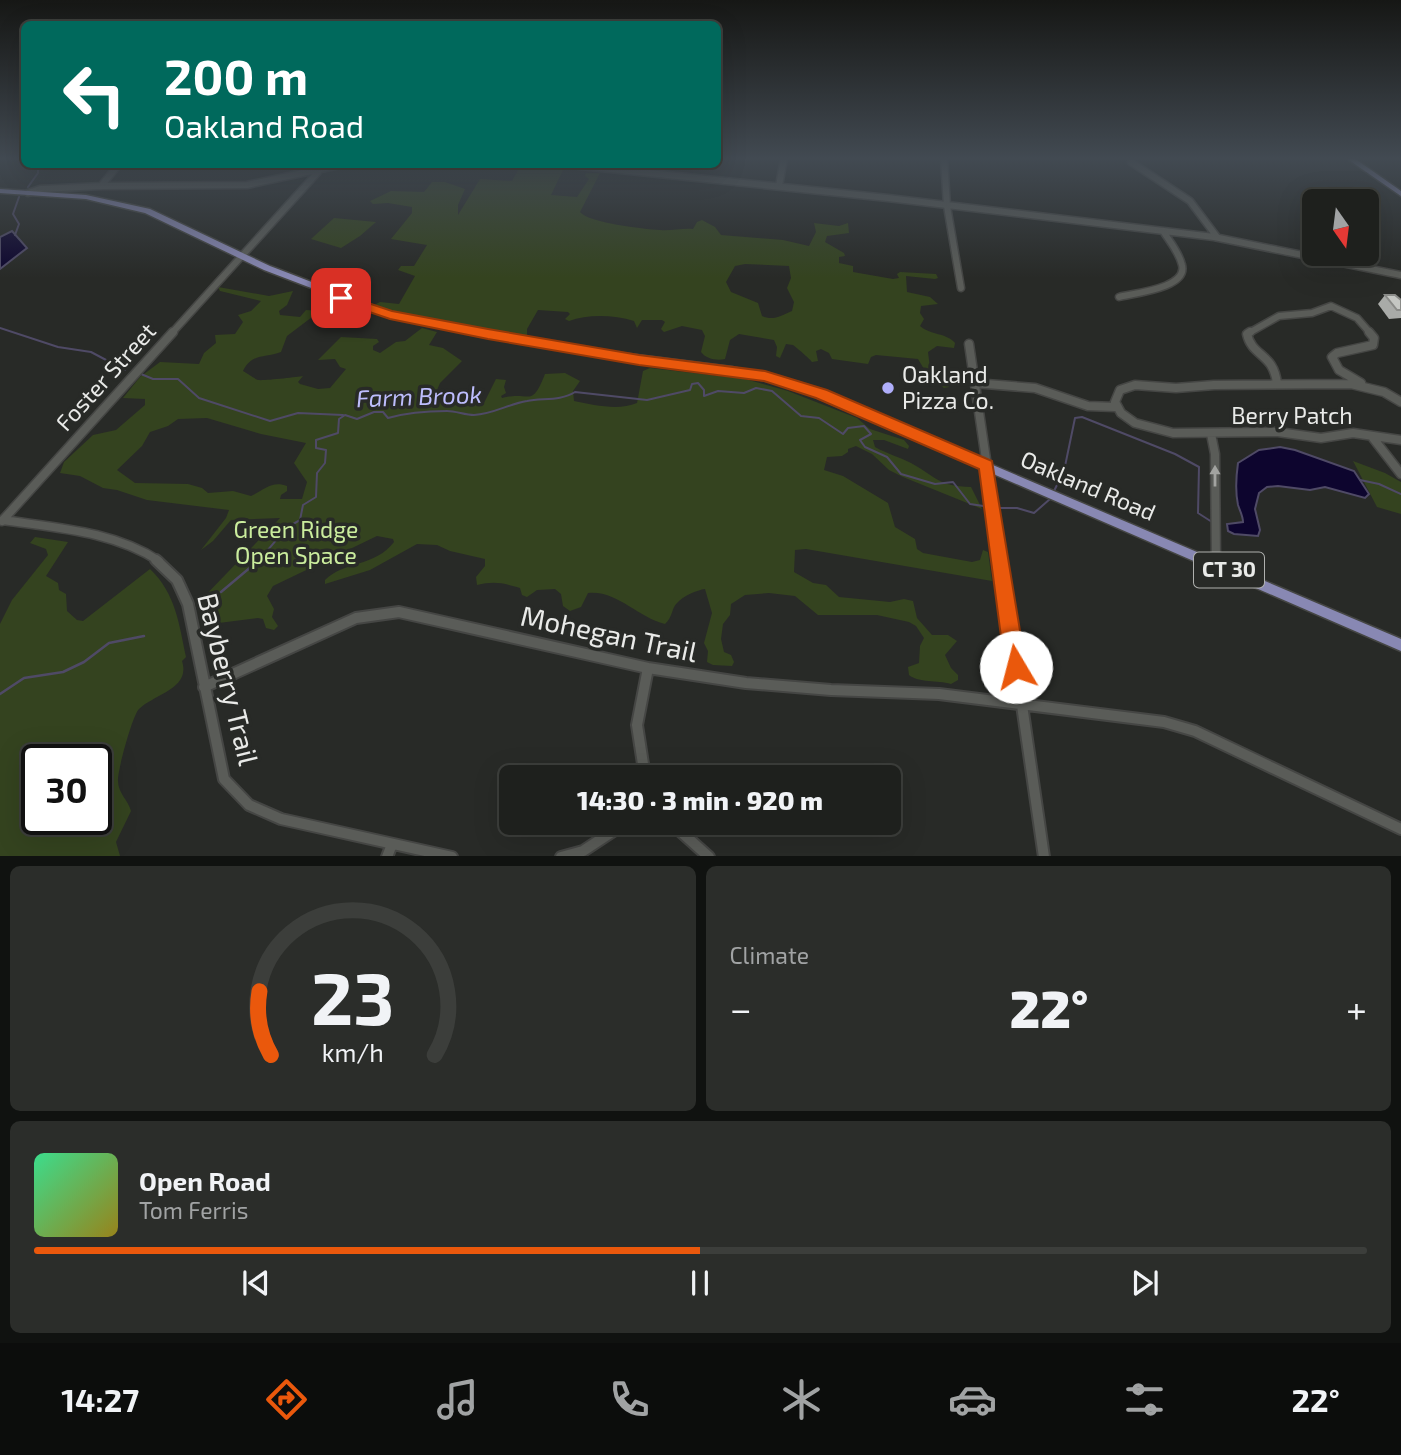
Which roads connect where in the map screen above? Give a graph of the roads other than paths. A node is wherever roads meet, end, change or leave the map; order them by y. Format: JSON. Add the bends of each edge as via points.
{"nodes":[{"id":1,"x":90,"y":198,"type":"edge"},
{"id":2,"x":293,"y":198,"type":"edge"},
{"id":3,"x":879,"y":198,"type":"edge"},
{"id":4,"x":946,"y":198,"type":"edge"},
{"id":5,"x":1185,"y":198,"type":"edge"},
{"id":6,"x":947,"y":206,"type":"junction"},
{"id":7,"x":1163,"y":231,"type":"junction"},
{"id":8,"x":1217,"y":237,"type":"junction"},
{"id":9,"x":240,"y":256,"type":"junction"},
{"id":10,"x":1401,"y":275,"type":"edge"},
{"id":11,"x":961,"y":288,"type":"dead end"},
{"id":12,"x":1119,"y":297,"type":"dead end"},
{"id":13,"x":969,"y":344,"type":"dead end"},
{"id":14,"x":974,"y":383,"type":"junction"},
{"id":15,"x":1277,"y":384,"type":"junction"},
{"id":16,"x":1368,"y":386,"type":"junction"},
{"id":17,"x":1401,"y":402,"type":"edge"},
{"id":18,"x":1115,"y":407,"type":"junction"},
{"id":19,"x":1211,"y":434,"type":"junction"},
{"id":20,"x":1373,"y":438,"type":"junction"},
{"id":21,"x":1401,"y":440,"type":"edge"},
{"id":22,"x":986,"y":465,"type":"junction"},
{"id":23,"x":1401,"y":474,"type":"edge"},
{"id":24,"x":1,"y":521,"type":"edge"},
{"id":25,"x":1216,"y":564,"type":"junction"},
{"id":26,"x":1401,"y":645,"type":"edge"},
{"id":27,"x":648,"y":668,"type":"junction"},
{"id":28,"x":204,"y":687,"type":"junction"},
{"id":29,"x":1020,"y":703,"type":"junction"},
{"id":30,"x":643,"y":765,"type":"edge"},
{"id":31,"x":1401,"y":829,"type":"edge"},
{"id":32,"x":607,"y":835,"type":"edge"},
{"id":33,"x":685,"y":835,"type":"edge"},
{"id":34,"x":392,"y":844,"type":"junction"},
{"id":35,"x":387,"y":856,"type":"edge"},
{"id":36,"x":452,"y":856,"type":"edge"},
{"id":37,"x":561,"y":856,"type":"edge"},
{"id":38,"x":709,"y":856,"type":"edge"},
{"id":39,"x":1044,"y":856,"type":"edge"}],
"edges":[{"from":1,"to":9,"type":"main road","name":"Oakland Road","number":"CT 30","via":[[147,211]]},
{"from":2,"to":9,"type":"street","name":"Foster Street"},
{"from":3,"to":6,"type":"street"},
{"from":4,"to":6,"type":"street"},
{"from":5,"to":8,"type":"street"},
{"from":6,"to":7,"type":"street"},
{"from":6,"to":11,"type":"street"},
{"from":7,"to":8,"type":"street"},
{"from":7,"to":12,"type":"street","via":[[1181,262],[1179,279]]},
{"from":8,"to":10,"type":"street"},
{"from":9,"to":22,"type":"main road","name":"Oakland Road","number":"CT 30","via":[[390,315],[596,354],[733,370],[785,381]]},
{"from":9,"to":24,"type":"street","name":"Foster Street"},
{"from":13,"to":14,"type":"street"},
{"from":14,"to":18,"type":"street","via":[[1035,388],[1088,405]]},
{"from":14,"to":22,"type":"street"},
{"from":15,"to":16,"type":"street","name":"Berry Patch"},
{"from":15,"to":16,"type":"street","name":"Berry Patch","via":[[1277,371],[1252,348],[1247,334],[1279,316],[1331,306],[1357,318],[1374,338],[1373,345],[1332,357],[1339,370]]},
{"from":15,"to":18,"type":"street","name":"Berry Patch","via":[[1135,385],[1120,390]]},
{"from":16,"to":17,"type":"street","name":"Berry Patch"},
{"from":18,"to":19,"type":"street","name":"Berry Patch","via":[[1142,428]]},
{"from":19,"to":20,"type":"street","name":"Berry Patch","via":[[1276,432],[1322,438],[1355,433]]},
{"from":25,"to":19,"type":"street","name":"Berry Patch","one_way":true},
{"from":20,"to":21,"type":"street","name":"Berry Patch"},
{"from":20,"to":23,"type":"street","name":"Berry Patch"},
{"from":22,"to":25,"type":"main road","name":"Oakland Road","number":"CT 30"},
{"from":22,"to":29,"type":"street"},
{"from":24,"to":28,"type":"street","name":"Bayberry Trail","via":[[117,540],[149,553],[176,578],[188,604]]},
{"from":25,"to":26,"type":"main road","name":"Oakland Road","number":"CT 30"},
{"from":27,"to":28,"type":"street","name":"Mohegan Trail","via":[[399,612],[356,618]]},
{"from":27,"to":29,"type":"street","name":"Mohegan Trail","via":[[746,683]]},
{"from":27,"to":30,"type":"street","via":[[637,725]]},
{"from":28,"to":34,"type":"street","name":"Bayberry Trail","via":[[224,779],[249,805],[281,819]]},
{"from":29,"to":31,"type":"street","name":"Mohegan Trail","via":[[1164,722],[1195,731]]},
{"from":29,"to":39,"type":"street"},
{"from":32,"to":37,"type":"street","via":[[583,850]]},
{"from":33,"to":38,"type":"street"},
{"from":34,"to":35,"type":"street"},
{"from":34,"to":36,"type":"street","name":"Bayberry Trail"}]}
